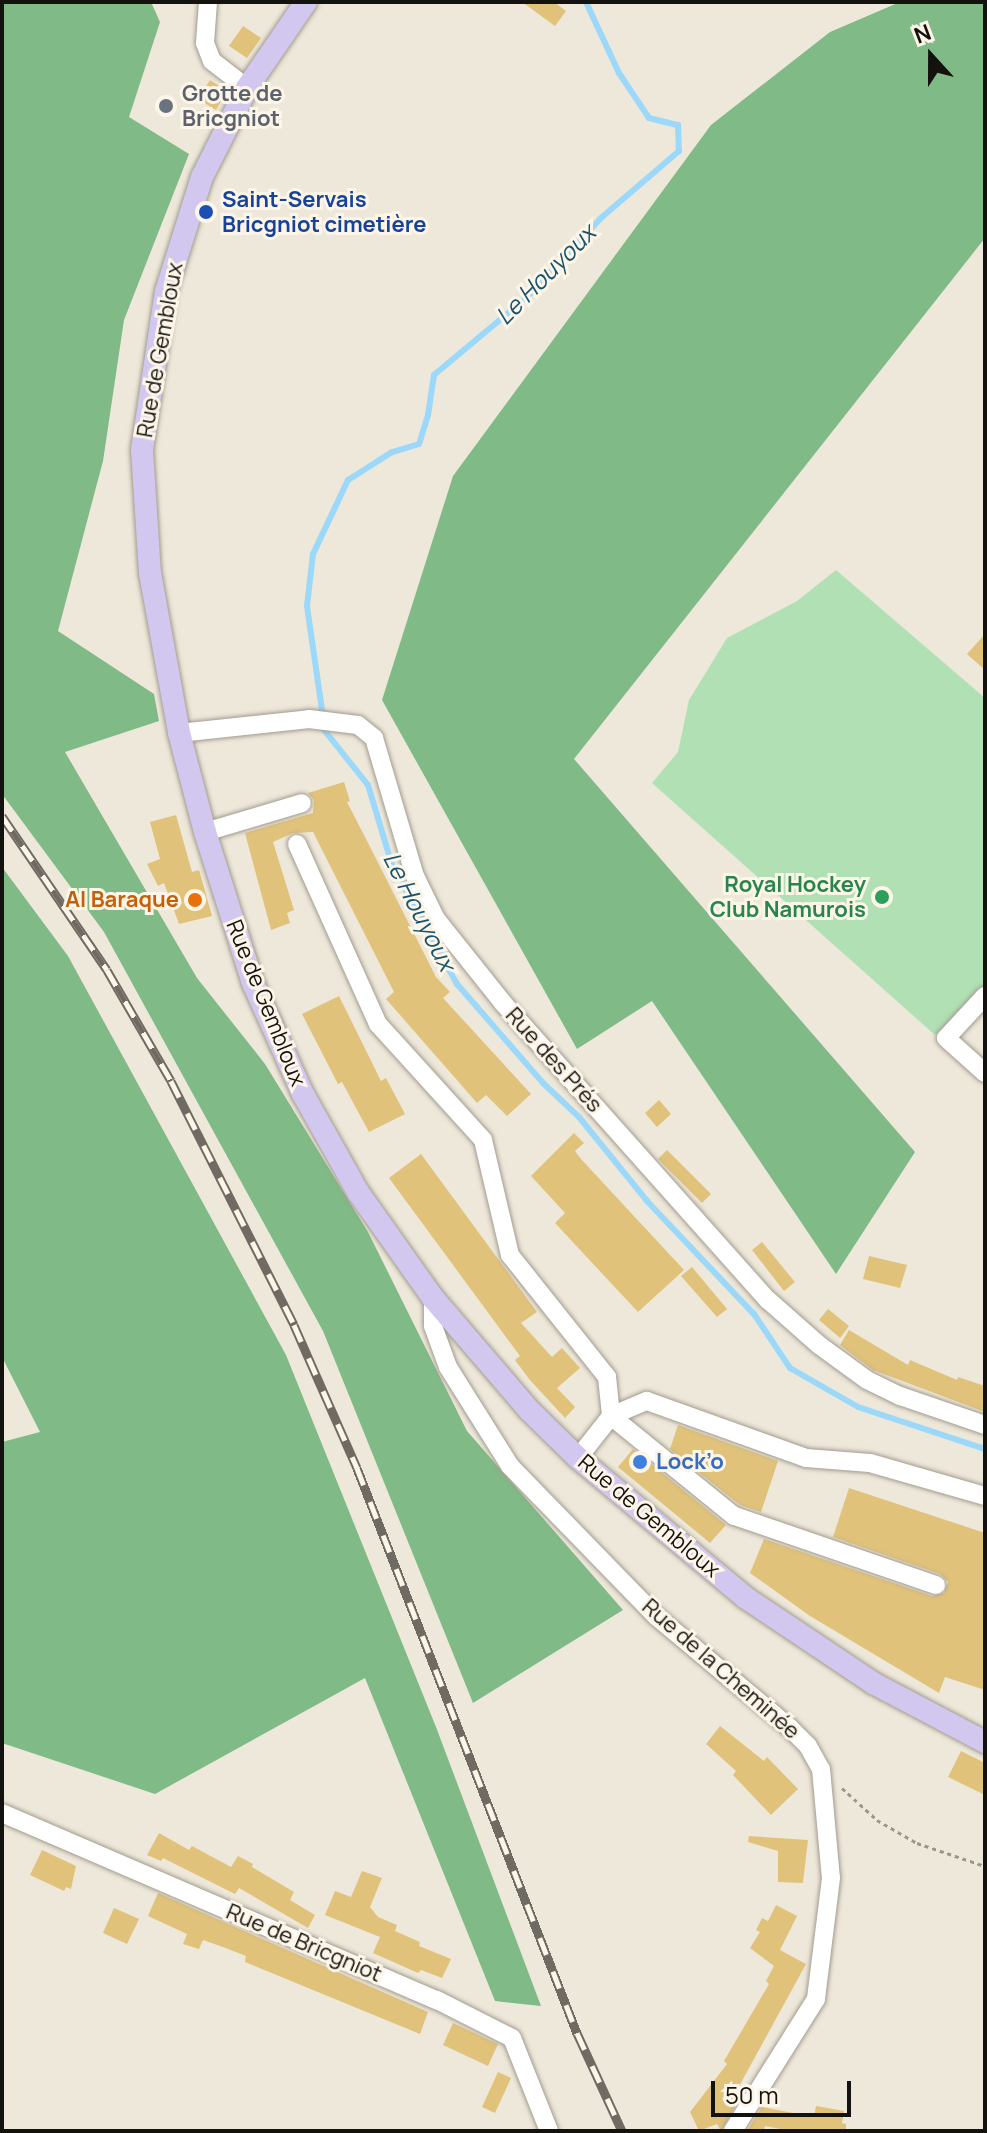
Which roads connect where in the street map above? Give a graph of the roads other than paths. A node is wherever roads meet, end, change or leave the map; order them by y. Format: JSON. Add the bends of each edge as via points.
{"nodes":[{"id":1,"x":208,"y":2,"type":"edge"},
{"id":2,"x":306,"y":2,"type":"edge"},
{"id":3,"x":247,"y":88,"type":"junction"},
{"id":4,"x":179,"y":733,"type":"junction"},
{"id":5,"x":302,"y":803,"type":"dead end"},
{"id":6,"x":205,"y":832,"type":"junction"},
{"id":7,"x":297,"y":844,"type":"dead end"},
{"id":8,"x":985,"y":996,"type":"edge"},
{"id":9,"x":985,"y":1073,"type":"edge"},
{"id":10,"x":433,"y":1298,"type":"junction"},
{"id":11,"x":611,"y":1416,"type":"junction"},
{"id":12,"x":985,"y":1425,"type":"edge"},
{"id":13,"x":578,"y":1458,"type":"junction"},
{"id":14,"x":985,"y":1496,"type":"edge"},
{"id":15,"x":936,"y":1585,"type":"dead end"},
{"id":16,"x":985,"y":1742,"type":"edge"},
{"id":17,"x":2,"y":1813,"type":"edge"},
{"id":18,"x":549,"y":2131,"type":"edge"},
{"id":19,"x":733,"y":2131,"type":"edge"}],
"edges":[{"from":1,"to":3,"type":"street","via":[[205,43],[212,61]]},
{"from":2,"to":3,"type":"main road","name":"Rue de Gembloux"},
{"from":3,"to":4,"type":"main road","name":"Rue de Gembloux","via":[[202,177],[182,231],[166,291],[142,450],[150,573]]},
{"from":4,"to":6,"type":"main road","name":"Rue de Gembloux"},
{"from":4,"to":12,"type":"street","name":"Rue des Prés","via":[[309,719],[341,720],[374,738],[415,876],[436,919],[503,1003],[768,1300],[819,1345],[867,1380],[900,1396]]},
{"from":5,"to":6,"type":"street"},
{"from":6,"to":10,"type":"main road","name":"Rue de Gembloux","via":[[253,983],[297,1082],[358,1192]]},
{"from":7,"to":11,"type":"street","via":[[378,1024],[483,1140],[510,1255],[607,1377]]},
{"from":8,"to":9,"type":"street","via":[[946,1038]]},
{"from":10,"to":13,"type":"main road","name":"Rue de Gembloux","via":[[530,1411]]},
{"from":10,"to":19,"type":"street","name":"Rue de la Cheminée","via":[[433,1326],[444,1357],[510,1466],[656,1616],[790,1728],[821,1769],[831,1878],[816,1999]]},
{"from":11,"to":13,"type":"street"},
{"from":11,"to":14,"type":"street","via":[[647,1401],[806,1458],[870,1463]]},
{"from":11,"to":15,"type":"street","via":[[734,1516]]},
{"from":13,"to":16,"type":"main road","name":"Rue de Gembloux","via":[[746,1598],[873,1683]]},
{"from":17,"to":18,"type":"street","name":"Rue de Bricgniot","via":[[437,2000],[512,2038]]}]}
